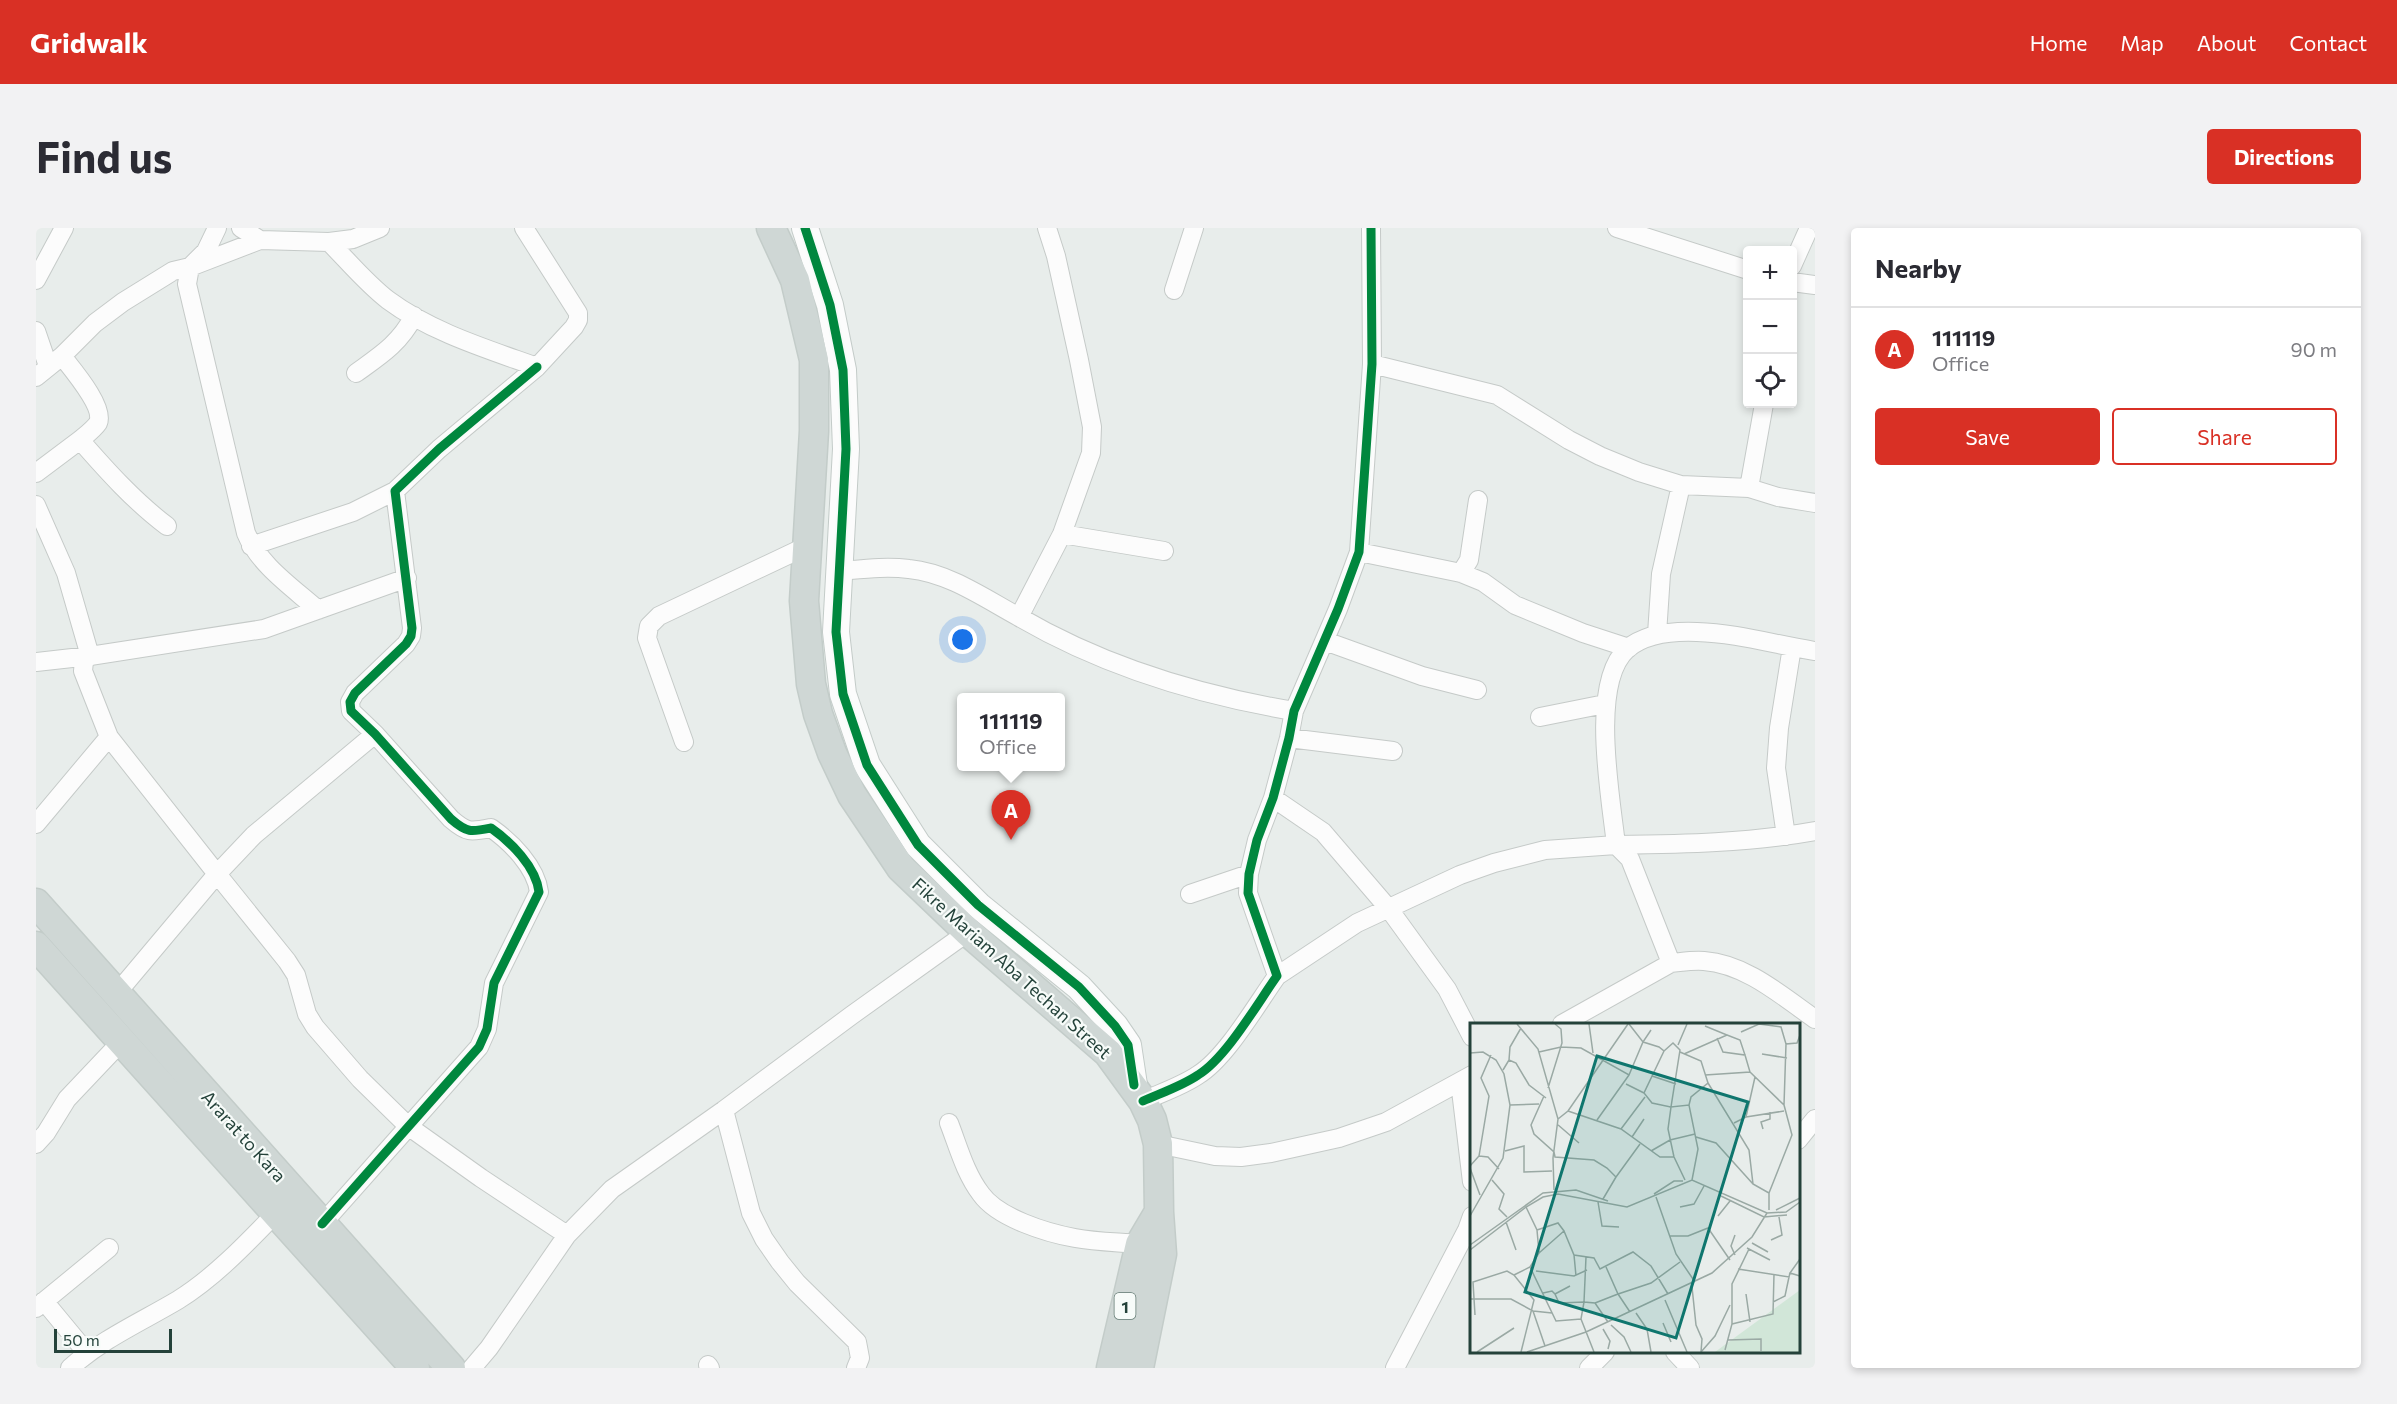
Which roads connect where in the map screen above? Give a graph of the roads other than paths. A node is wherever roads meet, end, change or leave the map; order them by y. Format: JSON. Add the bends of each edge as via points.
{"nodes":[{"id":1,"x":64,"y":228,"type":"edge"},
{"id":2,"x":217,"y":228,"type":"edge"},
{"id":3,"x":241,"y":228,"type":"edge"},
{"id":4,"x":380,"y":228,"type":"edge"},
{"id":5,"x":524,"y":228,"type":"edge"},
{"id":6,"x":771,"y":228,"type":"edge"},
{"id":7,"x":805,"y":228,"type":"edge"},
{"id":8,"x":1047,"y":228,"type":"edge"},
{"id":9,"x":1194,"y":228,"type":"edge"},
{"id":10,"x":1371,"y":228,"type":"edge"},
{"id":11,"x":1617,"y":228,"type":"edge"},
{"id":12,"x":1809,"y":228,"type":"edge"},
{"id":13,"x":260,"y":240,"type":"junction"},
{"id":14,"x":328,"y":242,"type":"junction"},
{"id":15,"x":1797,"y":255,"type":"edge"},
{"id":16,"x":190,"y":267,"type":"junction"},
{"id":17,"x":1743,"y":268,"type":"edge"},
{"id":18,"x":36,"y":280,"type":"edge"},
{"id":19,"x":1797,"y":283,"type":"edge"},
{"id":20,"x":1815,"y":285,"type":"edge"},
{"id":21,"x":1174,"y":290,"type":"dead end"},
{"id":22,"x":414,"y":316,"type":"junction"},
{"id":23,"x":36,"y":331,"type":"edge"},
{"id":24,"x":1372,"y":364,"type":"junction"},
{"id":25,"x":49,"y":366,"type":"edge"},
{"id":26,"x":537,"y":367,"type":"junction"},
{"id":27,"x":356,"y":373,"type":"dead end"},
{"id":28,"x":1763,"y":408,"type":"edge"},
{"id":29,"x":80,"y":440,"type":"junction"},
{"id":30,"x":36,"y":473,"type":"edge"},
{"id":31,"x":1681,"y":484,"type":"junction"},
{"id":32,"x":1749,"y":488,"type":"junction"},
{"id":33,"x":395,"y":492,"type":"junction"},
{"id":34,"x":1478,"y":500,"type":"dead end"},
{"id":35,"x":1815,"y":503,"type":"edge"},
{"id":36,"x":36,"y":505,"type":"edge"},
{"id":37,"x":167,"y":526,"type":"dead end"},
{"id":38,"x":1062,"y":534,"type":"junction"},
{"id":39,"x":809,"y":545,"type":"junction"},
{"id":40,"x":251,"y":546,"type":"junction"},
{"id":41,"x":1164,"y":551,"type":"dead end"},
{"id":42,"x":1359,"y":552,"type":"junction"},
{"id":43,"x":840,"y":570,"type":"junction"},
{"id":44,"x":1461,"y":573,"type":"junction"},
{"id":45,"x":407,"y":578,"type":"junction"},
{"id":46,"x":318,"y":610,"type":"junction"},
{"id":47,"x":1019,"y":617,"type":"junction"},
{"id":48,"x":1657,"y":634,"type":"junction"},
{"id":49,"x":1325,"y":641,"type":"junction"},
{"id":50,"x":1791,"y":647,"type":"junction"},
{"id":51,"x":1629,"y":648,"type":"junction"},
{"id":52,"x":1815,"y":651,"type":"edge"},
{"id":53,"x":90,"y":656,"type":"junction"},
{"id":54,"x":36,"y":662,"type":"edge"},
{"id":55,"x":1477,"y":690,"type":"dead end"},
{"id":56,"x":1605,"y":704,"type":"junction"},
{"id":57,"x":1294,"y":711,"type":"junction"},
{"id":58,"x":1540,"y":717,"type":"dead end"},
{"id":59,"x":375,"y":734,"type":"junction"},
{"id":60,"x":109,"y":737,"type":"junction"},
{"id":61,"x":1289,"y":738,"type":"junction"},
{"id":62,"x":684,"y":742,"type":"dead end"},
{"id":63,"x":1393,"y":751,"type":"dead end"},
{"id":64,"x":1273,"y":798,"type":"junction"},
{"id":65,"x":36,"y":824,"type":"edge"},
{"id":66,"x":1815,"y":831,"type":"edge"},
{"id":67,"x":1786,"y":836,"type":"junction"},
{"id":68,"x":1616,"y":845,"type":"junction"},
{"id":69,"x":217,"y":874,"type":"junction"},
{"id":70,"x":1249,"y":874,"type":"junction"},
{"id":71,"x":1190,"y":894,"type":"dead end"},
{"id":72,"x":36,"y":903,"type":"edge"},
{"id":73,"x":1389,"y":909,"type":"junction"},
{"id":74,"x":968,"y":932,"type":"junction"},
{"id":75,"x":36,"y":946,"type":"edge"},
{"id":76,"x":1671,"y":963,"type":"junction"},
{"id":77,"x":1277,"y":976,"type":"junction"},
{"id":78,"x":117,"y":993,"type":"junction"},
{"id":79,"x":1815,"y":1019,"type":"edge"},
{"id":80,"x":1565,"y":1023,"type":"edge"},
{"id":81,"x":1470,"y":1033,"type":"edge"},
{"id":82,"x":121,"y":1042,"type":"junction"},
{"id":83,"x":1466,"y":1078,"type":"edge"},
{"id":84,"x":1138,"y":1093,"type":"junction"},
{"id":85,"x":724,"y":1110,"type":"junction"},
{"id":86,"x":1815,"y":1119,"type":"edge"},
{"id":87,"x":949,"y":1123,"type":"dead end"},
{"id":88,"x":408,"y":1126,"type":"junction"},
{"id":89,"x":1800,"y":1138,"type":"edge"},
{"id":90,"x":36,"y":1144,"type":"edge"},
{"id":91,"x":1158,"y":1144,"type":"junction"},
{"id":92,"x":1470,"y":1147,"type":"edge"},
{"id":93,"x":277,"y":1212,"type":"junction"},
{"id":94,"x":1470,"y":1222,"type":"edge"},
{"id":95,"x":322,"y":1224,"type":"junction"},
{"id":96,"x":567,"y":1235,"type":"junction"},
{"id":97,"x":109,"y":1248,"type":"dead end"},
{"id":98,"x":1151,"y":1249,"type":"junction"},
{"id":99,"x":40,"y":1304,"type":"edge"},
{"id":100,"x":409,"y":1348,"type":"edge"},
{"id":101,"x":87,"y":1353,"type":"junction"},
{"id":102,"x":1604,"y":1353,"type":"edge"},
{"id":103,"x":1676,"y":1353,"type":"edge"},
{"id":104,"x":70,"y":1368,"type":"edge"},
{"id":105,"x":451,"y":1368,"type":"edge"},
{"id":106,"x":472,"y":1368,"type":"edge"},
{"id":107,"x":856,"y":1368,"type":"edge"},
{"id":108,"x":1111,"y":1368,"type":"edge"},
{"id":109,"x":1139,"y":1368,"type":"edge"},
{"id":110,"x":1395,"y":1368,"type":"edge"},
{"id":111,"x":1589,"y":1368,"type":"edge"},
{"id":112,"x":1690,"y":1368,"type":"edge"}],
"edges":[{"from":1,"to":18,"type":"street"},
{"from":2,"to":16,"type":"street","via":[[206,250]]},
{"from":3,"to":13,"type":"street"},
{"from":4,"to":14,"type":"street","via":[[353,239]]},
{"from":5,"to":26,"type":"street","via":[[579,313],[574,327]]},
{"from":6,"to":39,"type":"main road","name":"Fikre Mariam Aba Techan Street","via":[[795,280],[814,360]]},
{"from":7,"to":43,"type":"street","via":[[830,305],[843,370],[846,449]]},
{"from":8,"to":38,"type":"street","via":[[1092,428],[1091,453]]},
{"from":9,"to":21,"type":"street"},
{"from":10,"to":24,"type":"street"},
{"from":11,"to":17,"type":"street"},
{"from":12,"to":15,"type":"street"},
{"from":13,"to":14,"type":"street"},
{"from":13,"to":16,"type":"street"},
{"from":14,"to":22,"type":"street","via":[[388,300]]},
{"from":16,"to":25,"type":"street","via":[[173,271],[123,302],[95,322]]},
{"from":16,"to":40,"type":"street","via":[[187,284]]},
{"from":19,"to":20,"type":"street"},
{"from":22,"to":26,"type":"street"},
{"from":22,"to":27,"type":"street","via":[[405,334]]},
{"from":23,"to":25,"type":"street"},
{"from":24,"to":31,"type":"street","via":[[1497,394],[1600,456]]},
{"from":24,"to":42,"type":"street"},
{"from":25,"to":29,"type":"street","via":[[97,405],[97,425]]},
{"from":26,"to":33,"type":"street","via":[[439,449]]},
{"from":28,"to":32,"type":"street"},
{"from":29,"to":30,"type":"street"},
{"from":29,"to":37,"type":"street","via":[[134,498]]},
{"from":31,"to":32,"type":"street"},
{"from":31,"to":48,"type":"street","via":[[1661,574]]},
{"from":32,"to":35,"type":"street"},
{"from":33,"to":40,"type":"street","via":[[353,512]]},
{"from":33,"to":45,"type":"street"},
{"from":34,"to":44,"type":"street","via":[[1469,560]]},
{"from":36,"to":53,"type":"street","via":[[66,573]]},
{"from":38,"to":41,"type":"street"},
{"from":38,"to":47,"type":"street"},
{"from":39,"to":62,"type":"street","via":[[659,616],[649,626],[647,638]]},
{"from":39,"to":74,"type":"main road","name":"Fikre Mariam Aba Techan Street","via":[[804,600],[812,684],[832,753],[852,795],[901,868]]},
{"from":40,"to":46,"type":"street"},
{"from":42,"to":44,"type":"street"},
{"from":42,"to":49,"type":"street"},
{"from":43,"to":47,"type":"street","via":[[910,569],[933,574],[952,580]]},
{"from":43,"to":84,"type":"street","via":[[836,632],[843,694],[867,765],[918,845],[978,905],[1079,987],[1115,1026],[1128,1046]]},
{"from":44,"to":51,"type":"street","via":[[1483,582],[1515,605]]},
{"from":45,"to":46,"type":"street"},
{"from":45,"to":59,"type":"street","via":[[411,636],[350,702],[351,711]]},
{"from":46,"to":53,"type":"street","via":[[264,629]]},
{"from":47,"to":57,"type":"street","via":[[1092,654],[1146,674],[1251,704]]},
{"from":48,"to":50,"type":"street","via":[[1707,633]]},
{"from":48,"to":51,"type":"street"},
{"from":49,"to":55,"type":"street","via":[[1412,673]]},
{"from":49,"to":57,"type":"street"},
{"from":50,"to":52,"type":"street"},
{"from":50,"to":67,"type":"street","via":[[1776,768]]},
{"from":51,"to":56,"type":"street","via":[[1611,673]]},
{"from":53,"to":54,"type":"street"},
{"from":53,"to":60,"type":"street","via":[[84,661],[83,670]]},
{"from":56,"to":58,"type":"street"},
{"from":56,"to":68,"type":"street"},
{"from":57,"to":61,"type":"street"},
{"from":59,"to":69,"type":"street","via":[[254,835]]},
{"from":59,"to":88,"type":"street","via":[[464,830],[491,828],[507,839],[537,880],[539,892],[494,983],[487,1029],[479,1047]]},
{"from":60,"to":65,"type":"street"},
{"from":60,"to":69,"type":"street"},
{"from":61,"to":63,"type":"street"},
{"from":61,"to":64,"type":"street"},
{"from":64,"to":70,"type":"street"},
{"from":64,"to":73,"type":"street","via":[[1323,832]]},
{"from":66,"to":67,"type":"street"},
{"from":67,"to":68,"type":"street","via":[[1696,844]]},
{"from":68,"to":73,"type":"street","via":[[1545,850],[1494,863]]},
{"from":68,"to":76,"type":"street","via":[[1630,859]]},
{"from":69,"to":78,"type":"street"},
{"from":69,"to":88,"type":"street","via":[[296,975],[307,1014],[315,1027]]},
{"from":70,"to":71,"type":"street"},
{"from":70,"to":77,"type":"street","via":[[1248,894]]},
{"from":72,"to":78,"type":"main road","name":"Ararat to Kara"},
{"from":73,"to":77,"type":"street","via":[[1356,923]]},
{"from":73,"to":81,"type":"street","via":[[1447,989]]},
{"from":74,"to":84,"type":"main road","name":"Fikre Mariam Aba Techan Street","via":[[1108,1053]]},
{"from":74,"to":85,"type":"street"},
{"from":75,"to":82,"type":"main road","name":"Ararat to Kara"},
{"from":76,"to":79,"type":"street","via":[[1703,961],[1727,965],[1759,981]]},
{"from":76,"to":80,"type":"street"},
{"from":77,"to":84,"type":"street","via":[[1209,1067],[1198,1075]]},
{"from":78,"to":95,"type":"main road","name":"Ararat to Kara"},
{"from":82,"to":90,"type":"street","via":[[67,1099]]},
{"from":82,"to":93,"type":"main road","name":"Ararat to Kara"},
{"from":83,"to":91,"type":"street","via":[[1386,1122],[1339,1138],[1271,1153],[1215,1156]]},
{"from":83,"to":92,"type":"street"},
{"from":84,"to":91,"type":"main road","name":"Fikre Mariam Aba Techan Street","via":[[1152,1120]]},
{"from":85,"to":96,"type":"street","via":[[612,1189]]},
{"from":85,"to":107,"type":"street","via":[[751,1213],[797,1283],[857,1342],[860,1358]]},
{"from":86,"to":89,"type":"street"},
{"from":87,"to":98,"type":"street","via":[[971,1178],[982,1196],[998,1210],[1077,1239]]},
{"from":88,"to":95,"type":"street"},
{"from":88,"to":96,"type":"street"},
{"from":91,"to":98,"type":"main road","name":"Fikre Mariam Aba Techan Street","via":[[1159,1212]]},
{"from":93,"to":100,"type":"main road","name":"Ararat to Kara"},
{"from":93,"to":101,"type":"street","via":[[204,1281]]},
{"from":94,"to":110,"type":"street"},
{"from":95,"to":100,"type":"main road","name":"Ararat to Kara"},
{"from":96,"to":106,"type":"street"},
{"from":97,"to":99,"type":"street"},
{"from":98,"to":108,"type":"main road","number":"1"},
{"from":98,"to":109,"type":"main road","number":"1"},
{"from":99,"to":101,"type":"street"},
{"from":100,"to":105,"type":"main road","name":"Ararat to Kara"},
{"from":101,"to":104,"type":"street"},
{"from":102,"to":111,"type":"street"},
{"from":103,"to":112,"type":"street"}]}
